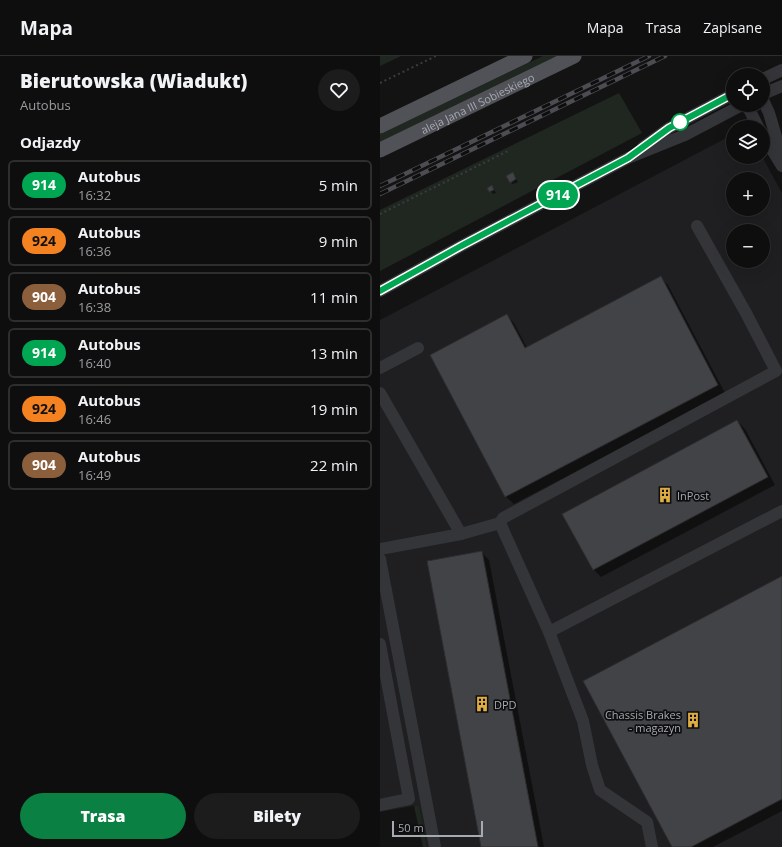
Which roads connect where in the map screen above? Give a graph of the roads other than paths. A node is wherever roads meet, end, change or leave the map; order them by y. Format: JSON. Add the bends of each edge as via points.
{"nodes":[{"id":1,"x":525,"y":56,"type":"edge"},
{"id":2,"x":574,"y":56,"type":"edge"},
{"id":3,"x":782,"y":70,"type":"edge"},
{"id":4,"x":770,"y":76,"type":"edge"},
{"id":5,"x":782,"y":86,"type":"edge"},
{"id":6,"x":770,"y":91,"type":"edge"},
{"id":7,"x":726,"y":98,"type":"edge"},
{"id":8,"x":729,"y":112,"type":"edge"},
{"id":9,"x":769,"y":112,"type":"edge"},
{"id":10,"x":380,"y":126,"type":"edge"},
{"id":11,"x":770,"y":146,"type":"edge"},
{"id":12,"x":380,"y":150,"type":"edge"},
{"id":13,"x":782,"y":157,"type":"edge"},
{"id":14,"x":628,"y":158,"type":"junction"},
{"id":15,"x":782,"y":166,"type":"edge"},
{"id":16,"x":697,"y":226,"type":"dead end"},
{"id":17,"x":380,"y":291,"type":"edge"},
{"id":18,"x":418,"y":348,"type":"dead end"},
{"id":19,"x":380,"y":368,"type":"edge"},
{"id":20,"x":380,"y":393,"type":"edge"},
{"id":21,"x":782,"y":511,"type":"edge"},
{"id":22,"x":500,"y":523,"type":"junction"},
{"id":23,"x":461,"y":534,"type":"junction"},
{"id":24,"x":380,"y":549,"type":"edge"},
{"id":25,"x":380,"y":559,"type":"edge"},
{"id":26,"x":549,"y":632,"type":"junction"},
{"id":27,"x":380,"y":644,"type":"edge"},
{"id":28,"x":380,"y":805,"type":"edge"},
{"id":29,"x":435,"y":847,"type":"edge"},
{"id":30,"x":652,"y":847,"type":"edge"}],
"edges":[{"from":1,"to":10,"type":"main road","name":"aleja Jana III Sobieskiego"},
{"from":2,"to":12,"type":"main road","name":"aleja Jana III Sobieskiego"},
{"from":3,"to":4,"type":"street"},
{"from":5,"to":6,"type":"street"},
{"from":7,"to":14,"type":"street","via":[[669,128]]},
{"from":8,"to":14,"type":"street","via":[[685,135]]},
{"from":9,"to":13,"type":"street"},
{"from":11,"to":15,"type":"street"},
{"from":14,"to":17,"type":"street"},
{"from":16,"to":22,"type":"street","via":[[776,371],[503,518]]},
{"from":18,"to":19,"type":"street"},
{"from":20,"to":23,"type":"street"},
{"from":21,"to":26,"type":"street"},
{"from":22,"to":23,"type":"street"},
{"from":22,"to":26,"type":"street"},
{"from":23,"to":24,"type":"street"},
{"from":25,"to":29,"type":"street"},
{"from":26,"to":30,"type":"street","via":[[583,721],[600,790],[647,822]]},
{"from":27,"to":28,"type":"street","via":[[409,800]]}]}
